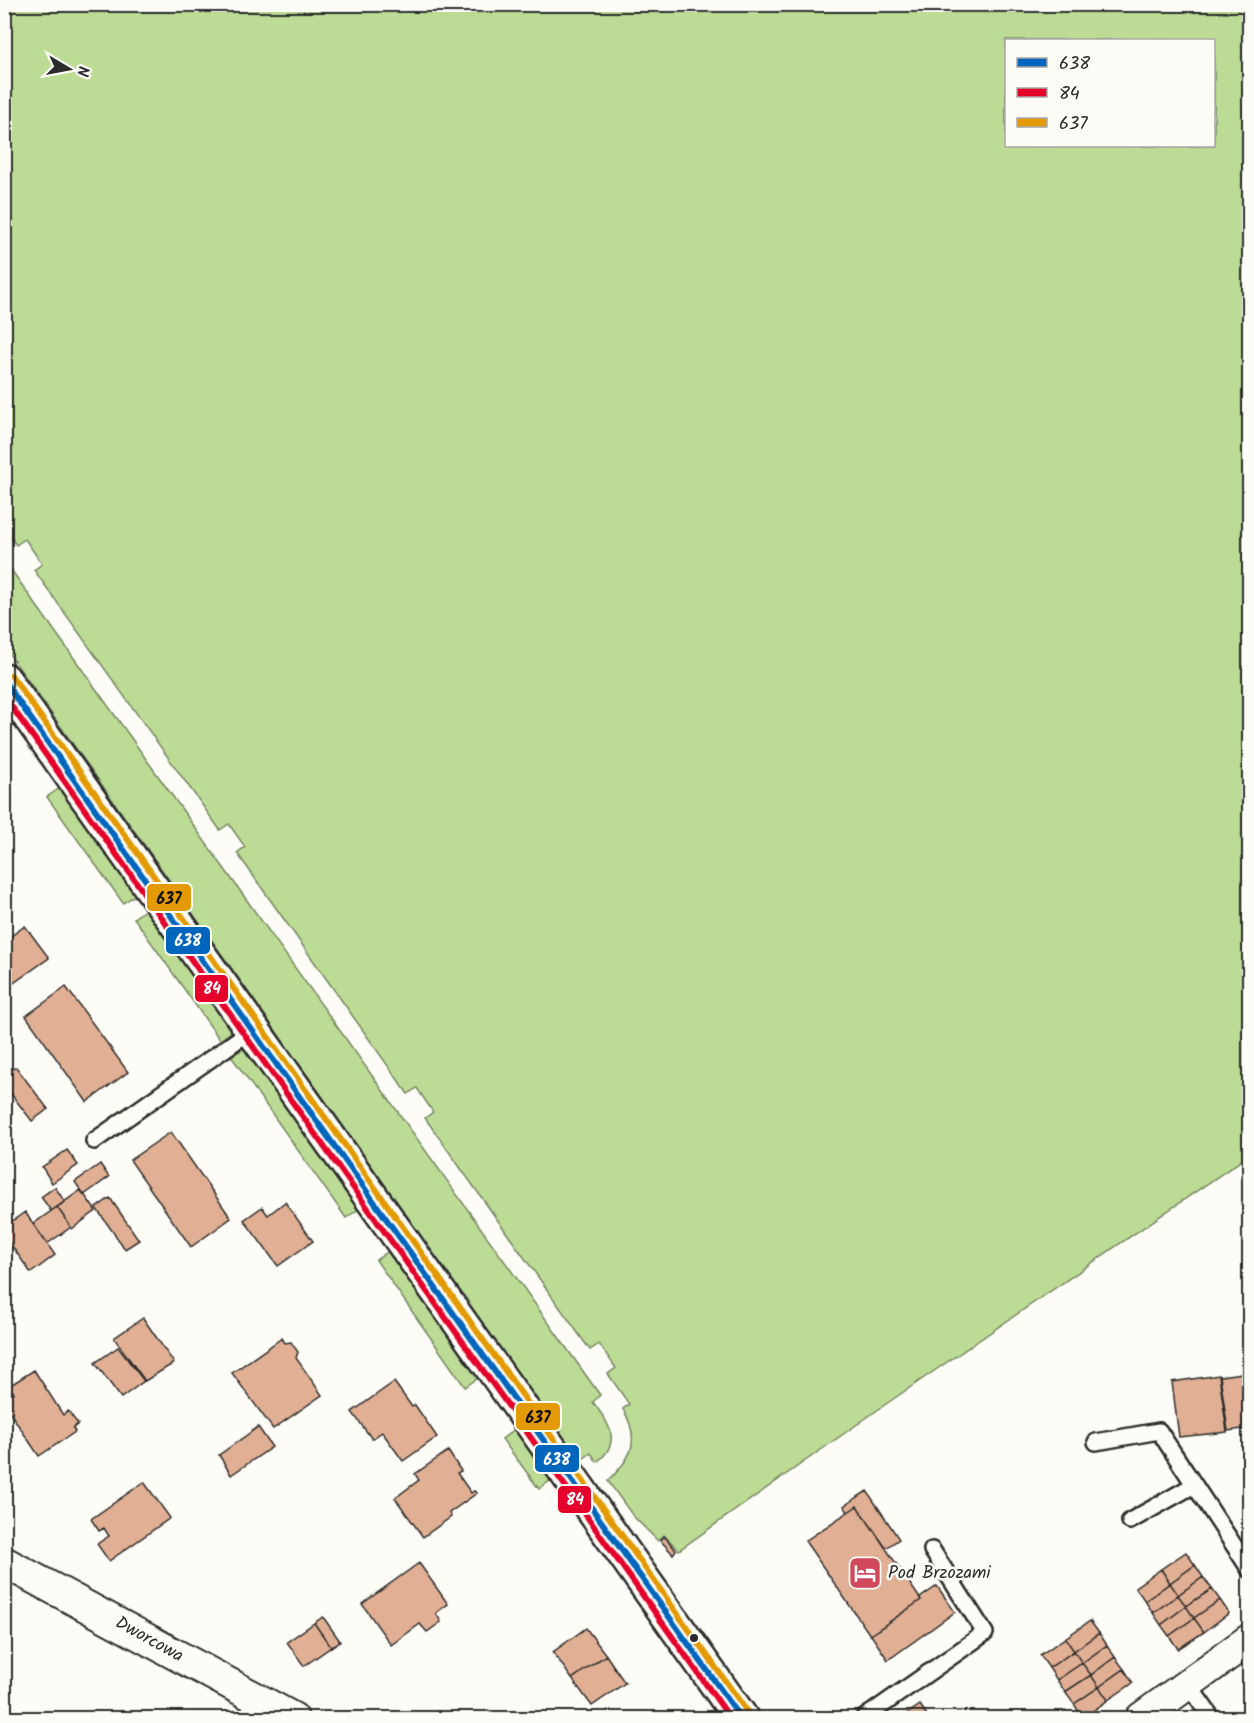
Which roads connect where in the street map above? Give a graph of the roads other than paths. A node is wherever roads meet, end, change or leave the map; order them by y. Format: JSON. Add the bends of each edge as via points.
{"nodes":[{"id":1,"x":4,"y":680,"type":"edge"},
{"id":2,"x":253,"y":1029,"type":"junction"},
{"id":3,"x":94,"y":1141,"type":"dead end"},
{"id":4,"x":1096,"y":1442,"type":"dead end"},
{"id":5,"x":1194,"y":1485,"type":"junction"},
{"id":6,"x":1130,"y":1521,"type":"dead end"},
{"id":7,"x":932,"y":1550,"type":"dead end"},
{"id":8,"x":4,"y":1562,"type":"edge"},
{"id":9,"x":1250,"y":1570,"type":"edge"},
{"id":10,"x":1250,"y":1639,"type":"edge"},
{"id":11,"x":1188,"y":1684,"type":"junction"},
{"id":12,"x":293,"y":1719,"type":"edge"},
{"id":13,"x":741,"y":1719,"type":"edge"},
{"id":14,"x":864,"y":1719,"type":"edge"},
{"id":15,"x":1141,"y":1719,"type":"edge"},
{"id":16,"x":1212,"y":1719,"type":"edge"}],
"edges":[{"from":1,"to":2,"type":"main road"},
{"from":2,"to":3,"type":"lane"},
{"from":2,"to":13,"type":"main road"},
{"from":4,"to":5,"type":"lane","via":[[1159,1431]]},
{"from":5,"to":6,"type":"lane"},
{"from":5,"to":9,"type":"lane"},
{"from":7,"to":14,"type":"lane","via":[[985,1633]]},
{"from":8,"to":12,"type":"street","name":"Dworcowa"},
{"from":10,"to":11,"type":"street"},
{"from":11,"to":15,"type":"street"},
{"from":11,"to":16,"type":"lane"}]}
